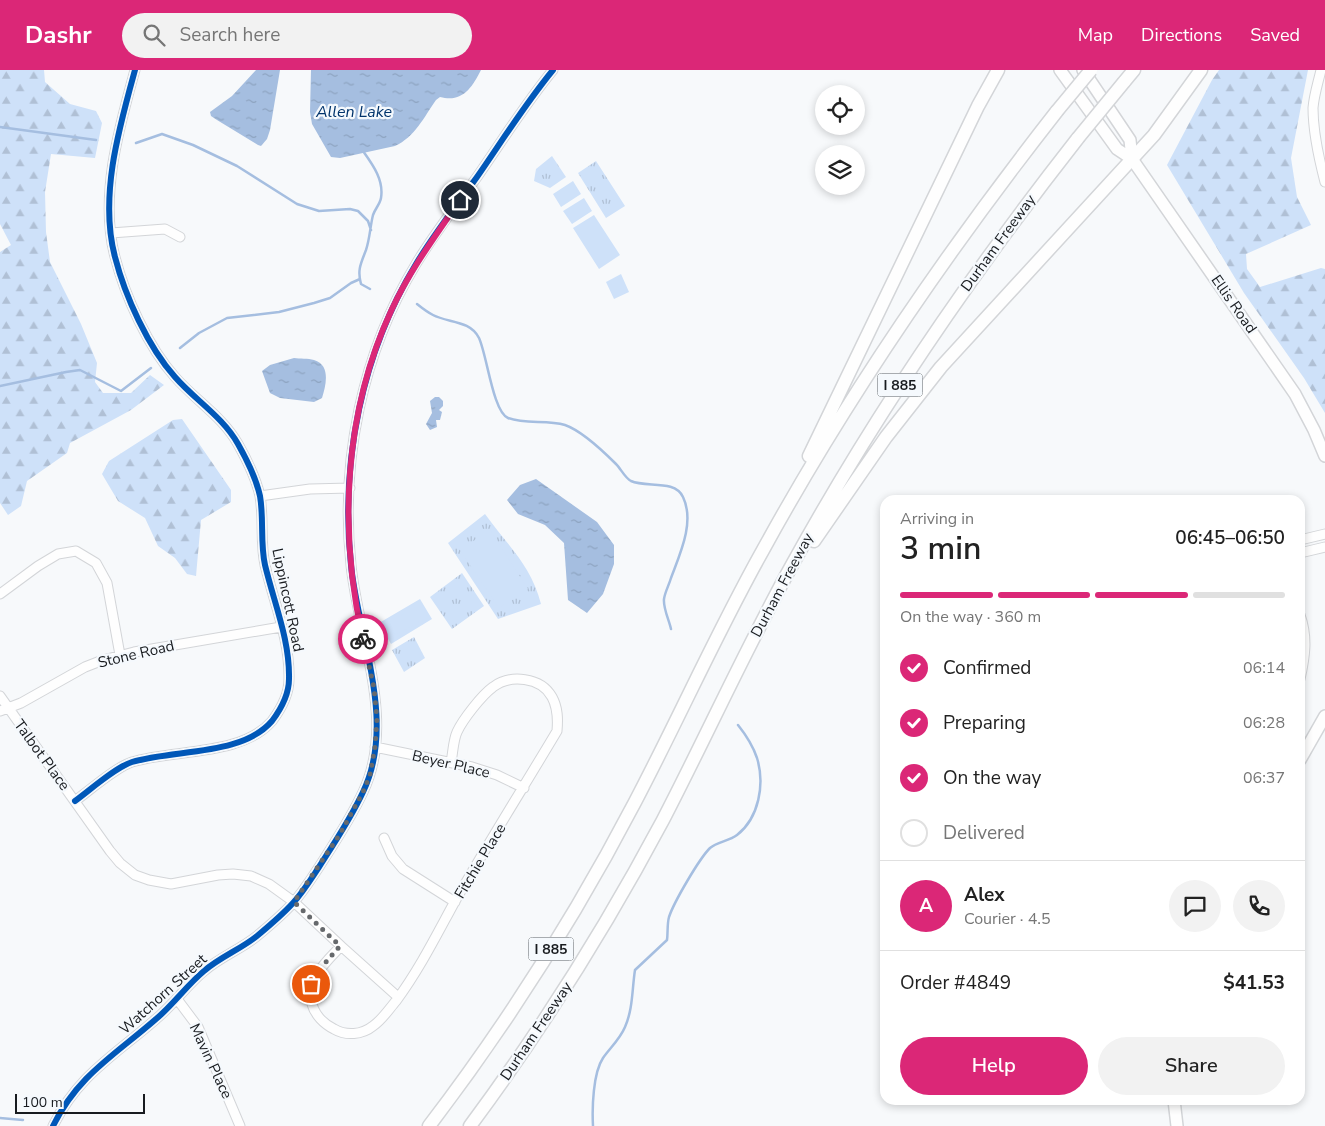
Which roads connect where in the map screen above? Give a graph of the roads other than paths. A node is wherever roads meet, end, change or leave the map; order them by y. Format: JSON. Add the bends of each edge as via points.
{"nodes":[{"id":1,"x":135,"y":70,"type":"edge"},
{"id":2,"x":553,"y":70,"type":"edge"},
{"id":3,"x":998,"y":70,"type":"edge"},
{"id":4,"x":1060,"y":70,"type":"edge"},
{"id":5,"x":1083,"y":70,"type":"edge"},
{"id":6,"x":1091,"y":70,"type":"edge"},
{"id":7,"x":1134,"y":70,"type":"edge"},
{"id":8,"x":1201,"y":70,"type":"edge"},
{"id":9,"x":1321,"y":70,"type":"edge"},
{"id":10,"x":1132,"y":159,"type":"junction"},
{"id":11,"x":1325,"y":182,"type":"edge"},
{"id":12,"x":111,"y":233,"type":"junction"},
{"id":13,"x":180,"y":237,"type":"dead end"},
{"id":14,"x":1325,"y":456,"type":"edge"},
{"id":15,"x":350,"y":488,"type":"junction"},
{"id":16,"x":260,"y":496,"type":"junction"},
{"id":17,"x":1325,"y":534,"type":"edge"},
{"id":18,"x":1305,"y":539,"type":"edge"},
{"id":19,"x":1325,"y":547,"type":"edge"},
{"id":20,"x":764,"y":548,"type":"junction"},
{"id":21,"x":1305,"y":552,"type":"edge"},
{"id":22,"x":0,"y":594,"type":"edge"},
{"id":23,"x":281,"y":627,"type":"junction"},
{"id":24,"x":1305,"y":632,"type":"edge"},
{"id":25,"x":748,"y":647,"type":"junction"},
{"id":26,"x":1305,"y":649,"type":"edge"},
{"id":27,"x":120,"y":655,"type":"junction"},
{"id":28,"x":0,"y":696,"type":"edge"},
{"id":29,"x":4,"y":710,"type":"edge"},
{"id":30,"x":1325,"y":716,"type":"edge"},
{"id":31,"x":375,"y":747,"type":"junction"},
{"id":32,"x":1305,"y":751,"type":"edge"},
{"id":33,"x":451,"y":762,"type":"junction"},
{"id":34,"x":524,"y":788,"type":"junction"},
{"id":35,"x":75,"y":802,"type":"junction"},
{"id":36,"x":384,"y":838,"type":"dead end"},
{"id":37,"x":294,"y":902,"type":"junction"},
{"id":38,"x":455,"y":902,"type":"junction"},
{"id":39,"x":340,"y":946,"type":"junction"},
{"id":40,"x":398,"y":997,"type":"junction"},
{"id":41,"x":177,"y":999,"type":"junction"},
{"id":42,"x":1175,"y":1105,"type":"edge"},
{"id":43,"x":52,"y":1126,"type":"edge"},
{"id":44,"x":240,"y":1126,"type":"edge"},
{"id":45,"x":429,"y":1126,"type":"edge"},
{"id":46,"x":470,"y":1126,"type":"edge"},
{"id":47,"x":1177,"y":1126,"type":"edge"}],
"edges":[{"from":1,"to":12,"type":"street","name":"Lippincott Road","via":[[114,158],[110,192]]},
{"from":2,"to":15,"type":"street","name":"Watchorn Street","via":[[417,262],[392,308],[373,357],[356,420]]},
{"from":3,"to":20,"type":"highway"},
{"from":4,"to":10,"type":"main road","name":"Ellis Road","via":[[1117,149]]},
{"from":5,"to":10,"type":"main road","name":"Ellis Road","via":[[1130,140]]},
{"from":6,"to":20,"type":"highway","number":"I 885","bridge":true,"via":[[969,227],[888,343],[811,465]]},
{"from":7,"to":25,"type":"highway","name":"Durham Freeway","number":"I 885","bridge":true,"via":[[984,262],[894,394],[816,523]]},
{"from":8,"to":10,"type":"highway","via":[[1164,122]]},
{"from":9,"to":11,"type":"street","via":[[1313,109],[1318,157]]},
{"from":10,"to":14,"type":"main road","name":"Ellis Road","via":[[1295,394]]},
{"from":10,"to":25,"type":"highway","via":[[971,333],[913,402],[828,519]]},
{"from":12,"to":13,"type":"street","via":[[165,230]]},
{"from":12,"to":16,"type":"street","name":"Lippincott Road","via":[[124,287],[146,333],[174,377],[216,415],[236,441]]},
{"from":15,"to":16,"type":"street","via":[[310,489]]},
{"from":15,"to":31,"type":"street","name":"Watchorn Street","via":[[348,529],[351,566],[374,688]]},
{"from":16,"to":23,"type":"street","name":"Lippincott Road","via":[[264,562]]},
{"from":17,"to":18,"type":"street"},
{"from":19,"to":21,"type":"street"},
{"from":20,"to":45,"type":"highway","number":"I 885","via":[[589,886],[514,1007]]},
{"from":22,"to":27,"type":"street","via":[[58,554],[76,551],[96,563],[107,583]]},
{"from":23,"to":27,"type":"street","name":"Stone Road"},
{"from":23,"to":35,"type":"street","name":"Lippincott Road","via":[[289,681],[286,698],[273,720],[260,733],[239,743],[130,762]]},
{"from":24,"to":26,"type":"street"},
{"from":25,"to":46,"type":"highway","name":"Durham Freeway","number":"I 885","via":[[672,801],[617,902],[546,1018]]},
{"from":27,"to":29,"type":"street","name":"Stone Road","via":[[85,667]]},
{"from":28,"to":29,"type":"street","name":"Talbot Place"},
{"from":29,"to":35,"type":"street","name":"Talbot Place"},
{"from":30,"to":32,"type":"main road"},
{"from":31,"to":33,"type":"street","name":"Beyer Place"},
{"from":31,"to":37,"type":"street","name":"Watchorn Street","via":[[363,792],[340,834]]},
{"from":33,"to":34,"type":"street","name":"Beyer Place","via":[[497,775]]},
{"from":33,"to":34,"type":"street","name":"Fitchie Place","via":[[456,733],[493,687],[508,679],[538,684],[551,696],[558,713],[557,731]]},
{"from":34,"to":38,"type":"street","name":"Fitchie Place"},
{"from":35,"to":37,"type":"street","name":"Talbot Place","via":[[110,852],[134,875],[172,884],[218,875],[252,876],[270,884]]},
{"from":36,"to":38,"type":"street","via":[[392,856],[403,869]]},
{"from":37,"to":39,"type":"street","name":"Talbot Place"},
{"from":37,"to":41,"type":"street","name":"Watchorn Street","via":[[254,939],[205,970]]},
{"from":38,"to":40,"type":"street","name":"Fitchie Place"},
{"from":39,"to":40,"type":"street","name":"Talbot Place"},
{"from":39,"to":40,"type":"street","name":"Fitchie Place","via":[[311,984],[310,997],[314,1009],[327,1026],[350,1034],[361,1032],[373,1026]]},
{"from":41,"to":43,"type":"street","name":"Watchorn Street","via":[[93,1070]]},
{"from":41,"to":44,"type":"street","name":"Mavin Place","via":[[198,1027]]},
{"from":42,"to":47,"type":"main road"}]}
